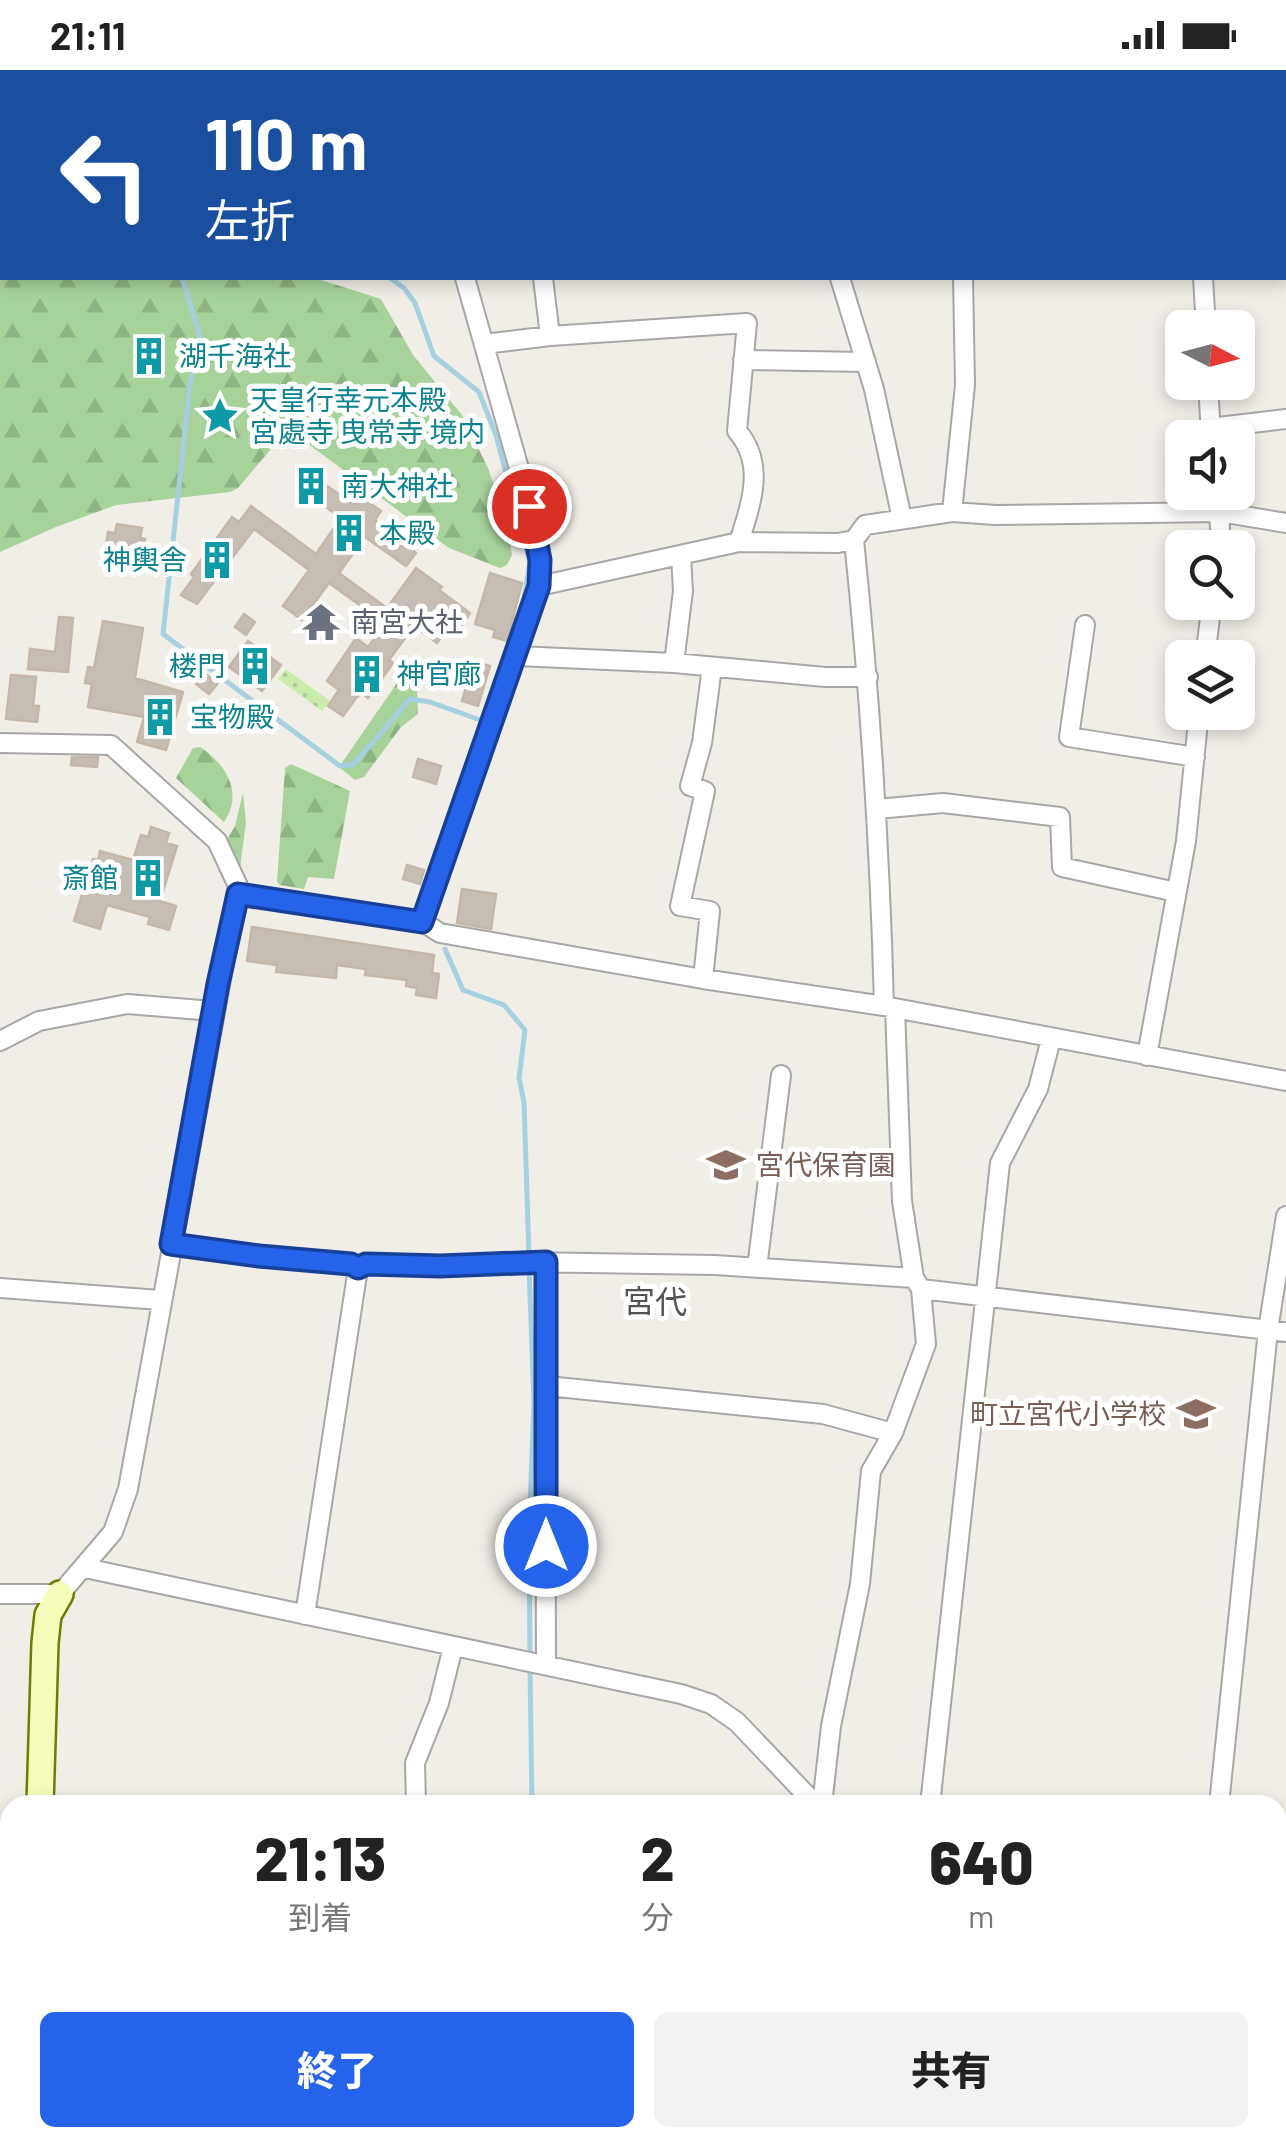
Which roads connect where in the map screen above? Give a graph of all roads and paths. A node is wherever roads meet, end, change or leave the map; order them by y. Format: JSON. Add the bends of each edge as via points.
{"nodes":[{"id":1,"x":466,"y":280,"type":"edge"},
{"id":2,"x":543,"y":280,"type":"edge"},
{"id":3,"x":841,"y":280,"type":"edge"},
{"id":4,"x":963,"y":280,"type":"edge"},
{"id":5,"x":1203,"y":280,"type":"edge"},
{"id":6,"x":1205,"y":310,"type":"edge"},
{"id":7,"x":550,"y":336,"type":"junction"},
{"id":8,"x":484,"y":344,"type":"junction"},
{"id":9,"x":743,"y":360,"type":"junction"},
{"id":10,"x":866,"y":362,"type":"junction"},
{"id":11,"x":1286,"y":419,"type":"edge"},
{"id":12,"x":1255,"y":425,"type":"edge"},
{"id":13,"x":1165,"y":505,"type":"edge"},
{"id":14,"x":1245,"y":510,"type":"edge"},
{"id":15,"x":952,"y":512,"type":"junction"},
{"id":16,"x":902,"y":519,"type":"junction"},
{"id":17,"x":1286,"y":523,"type":"edge"},
{"id":18,"x":854,"y":540,"type":"junction"},
{"id":19,"x":739,"y":542,"type":"junction"},
{"id":20,"x":681,"y":555,"type":"junction"},
{"id":21,"x":539,"y":586,"type":"junction"},
{"id":22,"x":1085,"y":626,"type":"dead end"},
{"id":23,"x":517,"y":656,"type":"junction"},
{"id":24,"x":674,"y":662,"type":"junction"},
{"id":25,"x":712,"y":667,"type":"junction"},
{"id":26,"x":868,"y":677,"type":"junction"},
{"id":27,"x":1198,"y":730,"type":"edge"},
{"id":28,"x":0,"y":742,"type":"edge"},
{"id":29,"x":1195,"y":756,"type":"junction"},
{"id":30,"x":877,"y":810,"type":"junction"},
{"id":31,"x":1176,"y":892,"type":"junction"},
{"id":32,"x":238,"y":894,"type":"junction"},
{"id":33,"x":422,"y":922,"type":"junction"},
{"id":34,"x":703,"y":980,"type":"junction"},
{"id":35,"x":889,"y":1007,"type":"junction"},
{"id":36,"x":213,"y":1011,"type":"junction"},
{"id":37,"x":1050,"y":1039,"type":"junction"},
{"id":38,"x":0,"y":1041,"type":"edge"},
{"id":39,"x":1147,"y":1056,"type":"junction"},
{"id":40,"x":781,"y":1075,"type":"dead end"},
{"id":41,"x":1286,"y":1081,"type":"edge"},
{"id":42,"x":1286,"y":1216,"type":"edge"},
{"id":43,"x":171,"y":1244,"type":"junction"},
{"id":44,"x":535,"y":1262,"type":"junction"},
{"id":45,"x":358,"y":1268,"type":"junction"},
{"id":46,"x":757,"y":1268,"type":"junction"},
{"id":47,"x":918,"y":1284,"type":"junction"},
{"id":48,"x":0,"y":1288,"type":"edge"},
{"id":49,"x":984,"y":1299,"type":"junction"},
{"id":50,"x":160,"y":1300,"type":"junction"},
{"id":51,"x":1277,"y":1331,"type":"edge"},
{"id":52,"x":548,"y":1386,"type":"junction"},
{"id":53,"x":893,"y":1433,"type":"junction"},
{"id":54,"x":85,"y":1568,"type":"junction"},
{"id":55,"x":0,"y":1594,"type":"edge"},
{"id":56,"x":60,"y":1594,"type":"junction"},
{"id":57,"x":306,"y":1616,"type":"junction"},
{"id":58,"x":453,"y":1647,"type":"junction"},
{"id":59,"x":534,"y":1663,"type":"junction"},
{"id":60,"x":40,"y":1795,"type":"edge"},
{"id":61,"x":416,"y":1795,"type":"edge"},
{"id":62,"x":809,"y":1795,"type":"edge"},
{"id":63,"x":820,"y":1795,"type":"edge"},
{"id":64,"x":931,"y":1795,"type":"edge"},
{"id":65,"x":1220,"y":1795,"type":"edge"}],
"edges":[{"from":1,"to":8,"type":"street"},
{"from":2,"to":7,"type":"street"},
{"from":3,"to":10,"type":"street"},
{"from":4,"to":15,"type":"street","via":[[965,386]]},
{"from":5,"to":6,"type":"street"},
{"from":7,"to":8,"type":"street"},
{"from":7,"to":9,"type":"street","via":[[746,323]]},
{"from":8,"to":21,"type":"street","via":[[537,532]]},
{"from":9,"to":10,"type":"street"},
{"from":9,"to":19,"type":"street","via":[[736,431],[750,446],[755,492]]},
{"from":10,"to":16,"type":"street"},
{"from":11,"to":12,"type":"street"},
{"from":13,"to":15,"type":"street"},
{"from":14,"to":17,"type":"street"},
{"from":15,"to":16,"type":"street"},
{"from":16,"to":18,"type":"street","via":[[866,525]]},
{"from":18,"to":19,"type":"street"},
{"from":18,"to":26,"type":"street"},
{"from":19,"to":20,"type":"street"},
{"from":20,"to":21,"type":"street"},
{"from":20,"to":24,"type":"street"},
{"from":21,"to":23,"type":"street"},
{"from":22,"to":29,"type":"street","via":[[1069,736]]},
{"from":23,"to":24,"type":"street"},
{"from":23,"to":33,"type":"street"},
{"from":24,"to":25,"type":"street"},
{"from":25,"to":26,"type":"street"},
{"from":25,"to":34,"type":"street","via":[[690,786],[705,790],[680,906],[710,912]]},
{"from":26,"to":30,"type":"street"},
{"from":27,"to":29,"type":"street"},
{"from":28,"to":32,"type":"street","via":[[111,745],[216,841]]},
{"from":29,"to":31,"type":"street"},
{"from":30,"to":31,"type":"street","via":[[943,803],[1060,817],[1062,868]]},
{"from":30,"to":35,"type":"street"},
{"from":31,"to":39,"type":"street"},
{"from":32,"to":33,"type":"street"},
{"from":32,"to":36,"type":"street"},
{"from":33,"to":34,"type":"street","via":[[440,934]]},
{"from":34,"to":35,"type":"street"},
{"from":35,"to":37,"type":"street"},
{"from":35,"to":47,"type":"street","via":[[902,1201]]},
{"from":36,"to":38,"type":"street","via":[[128,1004],[39,1022]]},
{"from":36,"to":43,"type":"street"},
{"from":37,"to":39,"type":"street"},
{"from":37,"to":49,"type":"street","via":[[1038,1089],[1000,1163]]},
{"from":39,"to":41,"type":"street"},
{"from":40,"to":46,"type":"street"},
{"from":42,"to":51,"type":"street"},
{"from":43,"to":45,"type":"street"},
{"from":43,"to":50,"type":"street"},
{"from":44,"to":45,"type":"street"},
{"from":44,"to":46,"type":"street"},
{"from":44,"to":52,"type":"street"},
{"from":45,"to":57,"type":"street"},
{"from":46,"to":47,"type":"street"},
{"from":47,"to":49,"type":"street"},
{"from":47,"to":53,"type":"street","via":[[926,1344]]},
{"from":48,"to":50,"type":"street"},
{"from":49,"to":51,"type":"street"},
{"from":49,"to":64,"type":"street"},
{"from":50,"to":54,"type":"street","via":[[128,1489],[112,1532]]},
{"from":51,"to":65,"type":"street"},
{"from":52,"to":53,"type":"street","via":[[823,1414]]},
{"from":52,"to":59,"type":"street"},
{"from":53,"to":63,"type":"street","via":[[871,1471],[860,1584]]},
{"from":54,"to":56,"type":"street"},
{"from":54,"to":57,"type":"street"},
{"from":55,"to":56,"type":"street"},
{"from":56,"to":60,"type":"street","via":[[48,1615],[45,1644]]},
{"from":57,"to":58,"type":"street"},
{"from":58,"to":59,"type":"street"},
{"from":58,"to":61,"type":"street","via":[[414,1763]]},
{"from":59,"to":62,"type":"street","via":[[711,1704],[738,1722]]}]}
